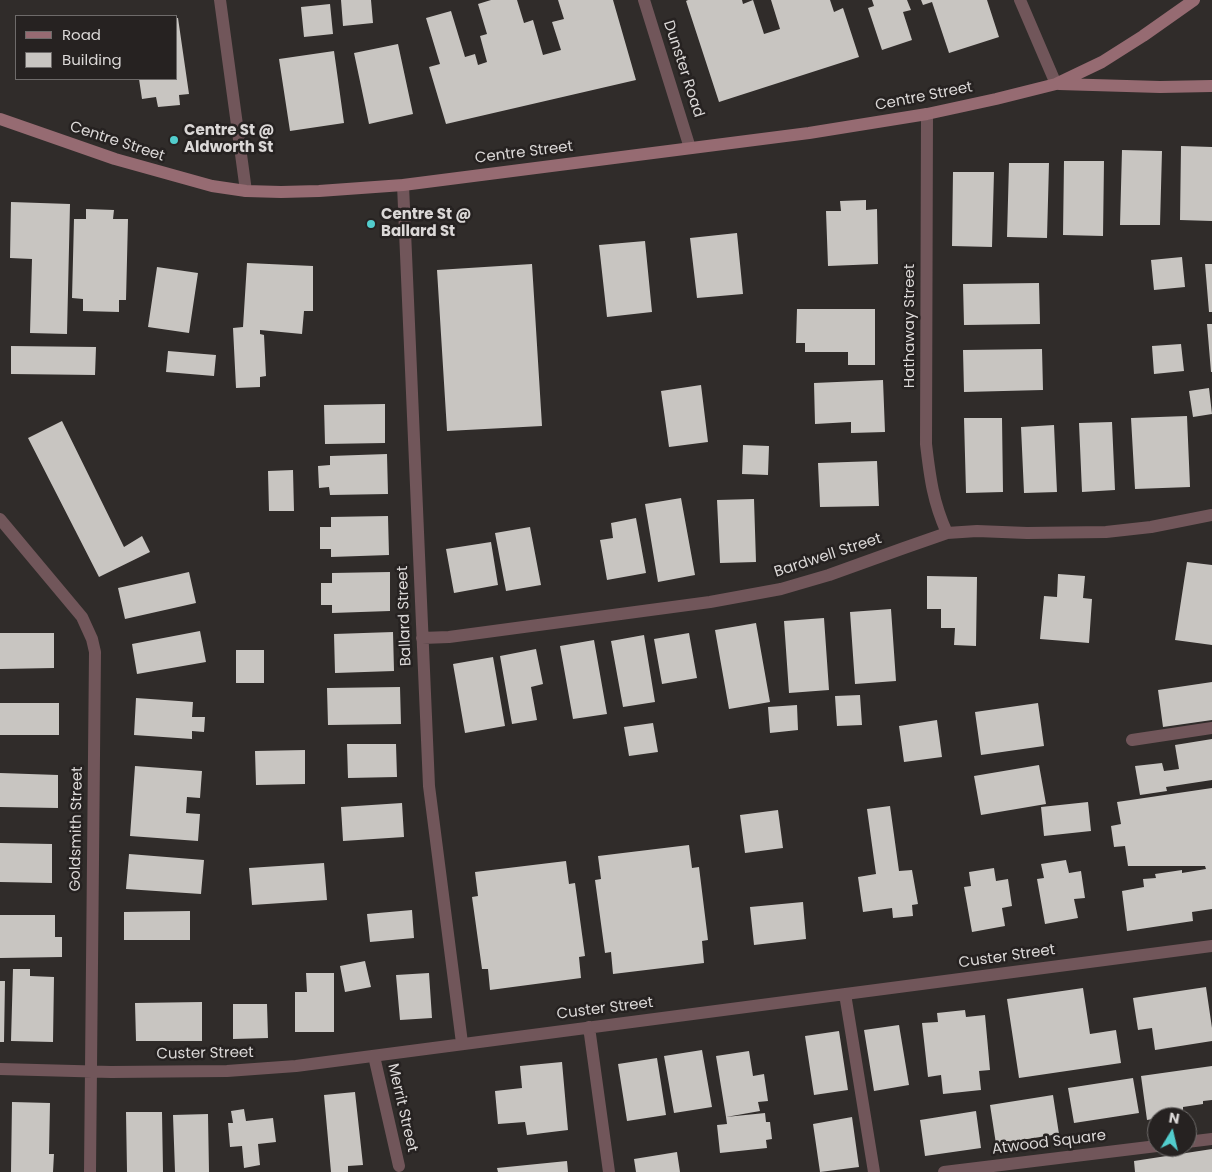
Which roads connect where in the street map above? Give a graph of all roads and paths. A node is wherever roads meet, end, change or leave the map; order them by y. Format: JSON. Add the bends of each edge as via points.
{"nodes":[{"id":1,"x":220,"y":0,"type":"edge"},
{"id":2,"x":644,"y":0,"type":"edge"},
{"id":3,"x":1020,"y":0,"type":"edge"},
{"id":4,"x":1194,"y":0,"type":"edge"},
{"id":5,"x":1056,"y":84,"type":"junction"},
{"id":6,"x":1212,"y":86,"type":"edge"},
{"id":7,"x":927,"y":114,"type":"junction"},
{"id":8,"x":0,"y":120,"type":"edge"},
{"id":9,"x":690,"y":148,"type":"junction"},
{"id":10,"x":403,"y":185,"type":"junction"},
{"id":11,"x":246,"y":191,"type":"junction"},
{"id":12,"x":1212,"y":515,"type":"edge"},
{"id":13,"x":0,"y":519,"type":"edge"},
{"id":14,"x":947,"y":534,"type":"junction"},
{"id":15,"x":422,"y":638,"type":"junction"},
{"id":16,"x":1212,"y":728,"type":"edge"},
{"id":17,"x":1132,"y":740,"type":"dead end"},
{"id":18,"x":1212,"y":946,"type":"edge"},
{"id":19,"x":845,"y":994,"type":"junction"},
{"id":20,"x":589,"y":1027,"type":"junction"},
{"id":21,"x":462,"y":1043,"type":"junction"},
{"id":22,"x":374,"y":1056,"type":"junction"},
{"id":23,"x":0,"y":1069,"type":"edge"},
{"id":24,"x":91,"y":1070,"type":"junction"},
{"id":25,"x":1212,"y":1139,"type":"edge"},
{"id":26,"x":1197,"y":1141,"type":"edge"},
{"id":27,"x":1147,"y":1147,"type":"edge"},
{"id":28,"x":399,"y":1166,"type":"dead end"},
{"id":29,"x":90,"y":1172,"type":"edge"},
{"id":30,"x":609,"y":1172,"type":"edge"},
{"id":31,"x":874,"y":1172,"type":"edge"},
{"id":32,"x":944,"y":1172,"type":"edge"}],
"edges":[{"from":1,"to":11,"type":"street"},
{"from":2,"to":9,"type":"street","name":"Dunster Road"},
{"from":3,"to":5,"type":"street"},
{"from":4,"to":5,"type":"main road","name":"Centre Street","via":[[1102,62]]},
{"from":5,"to":6,"type":"main road","name":"Centre Street"},
{"from":5,"to":7,"type":"main road","name":"Centre Street"},
{"from":7,"to":9,"type":"main road","name":"Centre Street"},
{"from":7,"to":14,"type":"street","name":"Hathaway Street","via":[[926,444],[931,487]]},
{"from":8,"to":11,"type":"main road","name":"Centre Street","via":[[164,174]]},
{"from":9,"to":10,"type":"main road","name":"Centre Street"},
{"from":10,"to":11,"type":"main road","name":"Centre Street","via":[[319,192]]},
{"from":10,"to":15,"type":"street","name":"Ballard Street"},
{"from":12,"to":14,"type":"street","name":"Bardwell Street","via":[[1106,532],[1027,534],[978,531]]},
{"from":13,"to":24,"type":"street","name":"Goldsmith Street","via":[[82,617],[95,652]]},
{"from":14,"to":15,"type":"street","name":"Bardwell Street","via":[[781,589],[710,602]]},
{"from":15,"to":21,"type":"street","name":"Ballard Street","via":[[429,786]]},
{"from":16,"to":17,"type":"street"},
{"from":18,"to":19,"type":"street","name":"Custer Street"},
{"from":19,"to":20,"type":"street","name":"Custer Street"},
{"from":19,"to":31,"type":"street"},
{"from":20,"to":21,"type":"street","name":"Custer Street"},
{"from":20,"to":30,"type":"street"},
{"from":21,"to":22,"type":"street","name":"Custer Street"},
{"from":22,"to":24,"type":"street","name":"Custer Street","via":[[227,1071]]},
{"from":22,"to":28,"type":"street","name":"Merrit Street"},
{"from":23,"to":24,"type":"street","name":"Custer Street"},
{"from":24,"to":29,"type":"street","name":"Goldsmith Street"},
{"from":25,"to":26,"type":"street"},
{"from":27,"to":32,"type":"street","name":"Atwood Square"}]}
